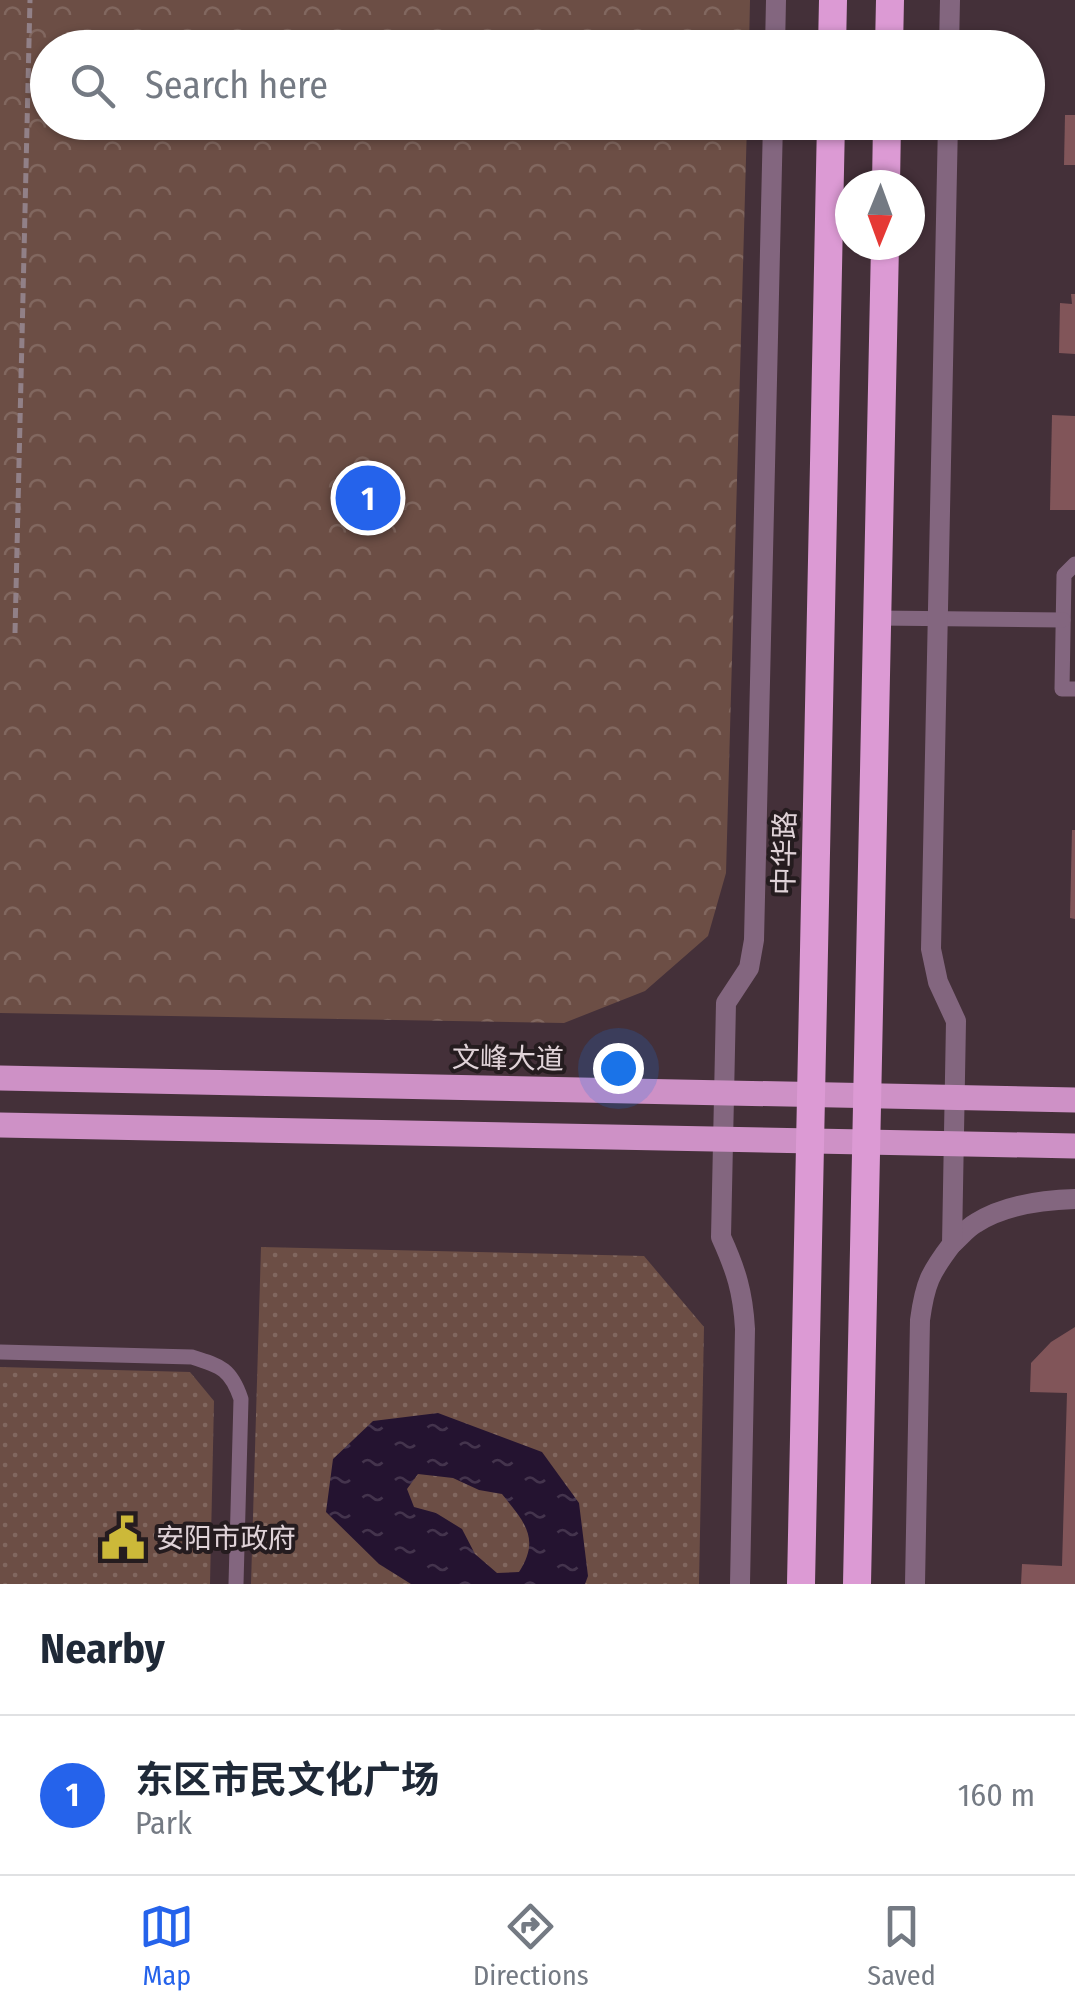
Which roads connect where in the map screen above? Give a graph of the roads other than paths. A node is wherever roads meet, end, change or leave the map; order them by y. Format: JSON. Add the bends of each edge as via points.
{"nodes":[{"id":1,"x":776,"y":0,"type":"edge"},
{"id":2,"x":833,"y":0,"type":"edge"},
{"id":3,"x":890,"y":0,"type":"edge"},
{"id":4,"x":950,"y":0,"type":"edge"},
{"id":5,"x":775,"y":30,"type":"edge"},
{"id":6,"x":832,"y":30,"type":"edge"},
{"id":7,"x":889,"y":30,"type":"edge"},
{"id":8,"x":949,"y":30,"type":"edge"},
{"id":9,"x":774,"y":140,"type":"edge"},
{"id":10,"x":831,"y":140,"type":"edge"},
{"id":11,"x":887,"y":140,"type":"edge"},
{"id":12,"x":948,"y":140,"type":"edge"},
{"id":13,"x":886,"y":170,"type":"edge"},
{"id":14,"x":885,"y":260,"type":"edge"},
{"id":15,"x":1075,"y":564,"type":"edge"},
{"id":16,"x":878,"y":618,"type":"junction"},
{"id":17,"x":938,"y":619,"type":"junction"},
{"id":18,"x":1063,"y":620,"type":"junction"},
{"id":19,"x":1075,"y":689,"type":"edge"},
{"id":20,"x":0,"y":1078,"type":"edge"},
{"id":21,"x":724,"y":1093,"type":"junction"},
{"id":22,"x":811,"y":1095,"type":"junction"},
{"id":23,"x":868,"y":1096,"type":"junction"},
{"id":24,"x":955,"y":1098,"type":"junction"},
{"id":25,"x":1075,"y":1100,"type":"edge"},
{"id":26,"x":0,"y":1126,"type":"edge"},
{"id":27,"x":723,"y":1139,"type":"junction"},
{"id":28,"x":810,"y":1141,"type":"junction"},
{"id":29,"x":866,"y":1142,"type":"junction"},
{"id":30,"x":954,"y":1144,"type":"junction"},
{"id":31,"x":1075,"y":1146,"type":"edge"},
{"id":32,"x":1075,"y":1199,"type":"edge"},
{"id":33,"x":952,"y":1244,"type":"junction"},
{"id":34,"x":0,"y":1352,"type":"edge"},
{"id":35,"x":236,"y":1584,"type":"edge"},
{"id":36,"x":740,"y":1584,"type":"edge"},
{"id":37,"x":801,"y":1584,"type":"edge"},
{"id":38,"x":857,"y":1584,"type":"edge"},
{"id":39,"x":915,"y":1584,"type":"edge"}],
"edges":[{"from":1,"to":5,"type":"street"},
{"from":2,"to":6,"type":"highway"},
{"from":3,"to":7,"type":"highway"},
{"from":4,"to":8,"type":"street"},
{"from":9,"to":21,"type":"street","via":[[754,940],[749,968],[726,1003]]},
{"from":10,"to":22,"type":"highway","name":"中华路"},
{"from":11,"to":13,"type":"highway"},
{"from":12,"to":17,"type":"street"},
{"from":14,"to":16,"type":"highway"},
{"from":15,"to":18,"type":"lane","via":[[1064,575]]},
{"from":16,"to":17,"type":"lane"},
{"from":16,"to":23,"type":"highway"},
{"from":17,"to":18,"type":"lane"},
{"from":17,"to":24,"type":"street","via":[[931,950],[956,1020]]},
{"from":18,"to":19,"type":"lane","via":[[1062,688]]},
{"from":20,"to":21,"type":"main road","name":"文峰大道"},
{"from":21,"to":22,"type":"main road","name":"文峰大道"},
{"from":21,"to":27,"type":"street"},
{"from":22,"to":23,"type":"main road","name":"文峰大道"},
{"from":22,"to":28,"type":"highway","name":"中华路"},
{"from":23,"to":24,"type":"main road","name":"文峰大道"},
{"from":23,"to":29,"type":"highway"},
{"from":24,"to":25,"type":"main road","name":"文峰大道"},
{"from":24,"to":30,"type":"street"},
{"from":26,"to":27,"type":"main road"},
{"from":27,"to":28,"type":"main road"},
{"from":27,"to":36,"type":"street","via":[[721,1237],[737,1272],[744,1314]]},
{"from":28,"to":29,"type":"main road"},
{"from":28,"to":37,"type":"highway","name":"中华路"},
{"from":29,"to":30,"type":"main road"},
{"from":29,"to":38,"type":"highway"},
{"from":30,"to":31,"type":"main road"},
{"from":30,"to":33,"type":"street"},
{"from":32,"to":33,"type":"street","via":[[1006,1209],[974,1223]]},
{"from":33,"to":39,"type":"street","via":[[931,1272],[920,1320]]},
{"from":34,"to":35,"type":"lane","via":[[192,1357],[220,1365],[242,1399]]}]}
